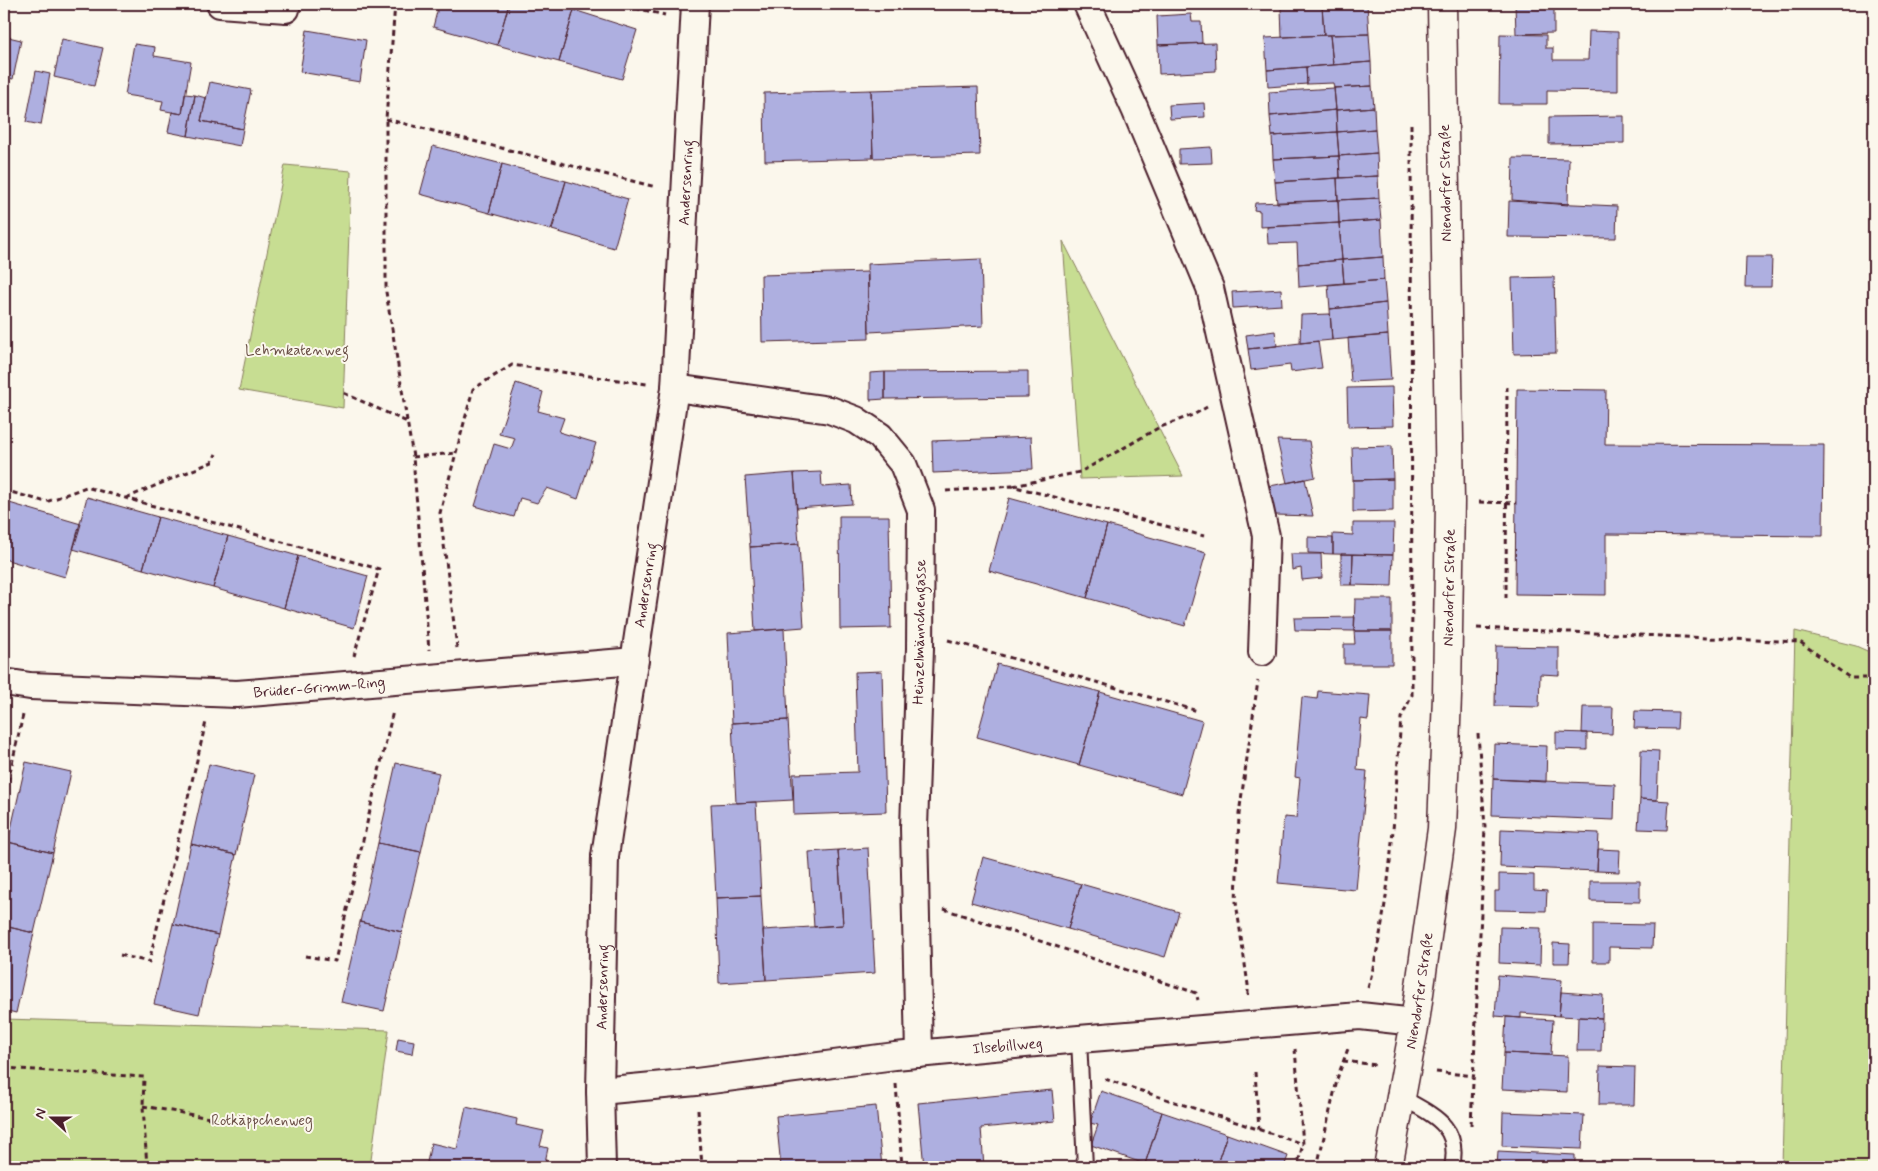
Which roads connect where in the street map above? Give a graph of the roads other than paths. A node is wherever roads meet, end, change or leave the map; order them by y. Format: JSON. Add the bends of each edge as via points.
{"nodes":[{"id":1,"x":220,"y":4,"type":"edge"},
{"id":2,"x":1087,"y":4,"type":"edge"},
{"id":3,"x":1442,"y":4,"type":"edge"},
{"id":4,"x":286,"y":9,"type":"dead end"},
{"id":5,"x":695,"y":13,"type":"edge"},
{"id":6,"x":675,"y":388,"type":"junction"},
{"id":7,"x":1262,"y":652,"type":"road end"},
{"id":8,"x":635,"y":661,"type":"junction"},
{"id":9,"x":4,"y":682,"type":"edge"},
{"id":10,"x":1415,"y":1022,"type":"junction"},
{"id":11,"x":1079,"y":1039,"type":"junction"},
{"id":12,"x":907,"y":1055,"type":"junction"},
{"id":13,"x":600,"y":1091,"type":"junction"},
{"id":14,"x":1401,"y":1097,"type":"junction"},
{"id":15,"x":602,"y":1167,"type":"edge"},
{"id":16,"x":1085,"y":1167,"type":"edge"},
{"id":17,"x":1388,"y":1167,"type":"edge"},
{"id":18,"x":1452,"y":1167,"type":"edge"}],
"edges":[{"from":1,"to":4,"type":"street"},
{"from":2,"to":7,"type":"street","via":[[1210,288],[1266,536]]},
{"from":3,"to":10,"type":"main road","name":"Niendorfer Straße","via":[[1449,626],[1442,829]]},
{"from":5,"to":6,"type":"street","name":"Andersenring"},
{"from":6,"to":8,"type":"street","name":"Andersenring"},
{"from":6,"to":12,"type":"street","name":"Heinzelmännchengasse","via":[[830,410],[856,420],[880,436],[903,464],[921,510],[914,828],[916,900]]},
{"from":8,"to":9,"type":"street","name":"Brüder-Grimm-Ring","via":[[237,694],[30,686]]},
{"from":8,"to":13,"type":"street","name":"Andersenring","via":[[606,856]]},
{"from":10,"to":11,"type":"street","name":"Ilsebillweg","via":[[1360,1016]]},
{"from":10,"to":14,"type":"main road","name":"Niendorfer Straße"},
{"from":11,"to":12,"type":"street","name":"Ilsebillweg"},
{"from":11,"to":16,"type":"lane"},
{"from":12,"to":13,"type":"street","name":"Ilsebillweg"},
{"from":13,"to":15,"type":"street","name":"Andersenring"},
{"from":14,"to":17,"type":"main road","name":"Niendorfer Straße"},
{"from":14,"to":18,"type":"lane","via":[[1438,1119],[1452,1135]]}]}
